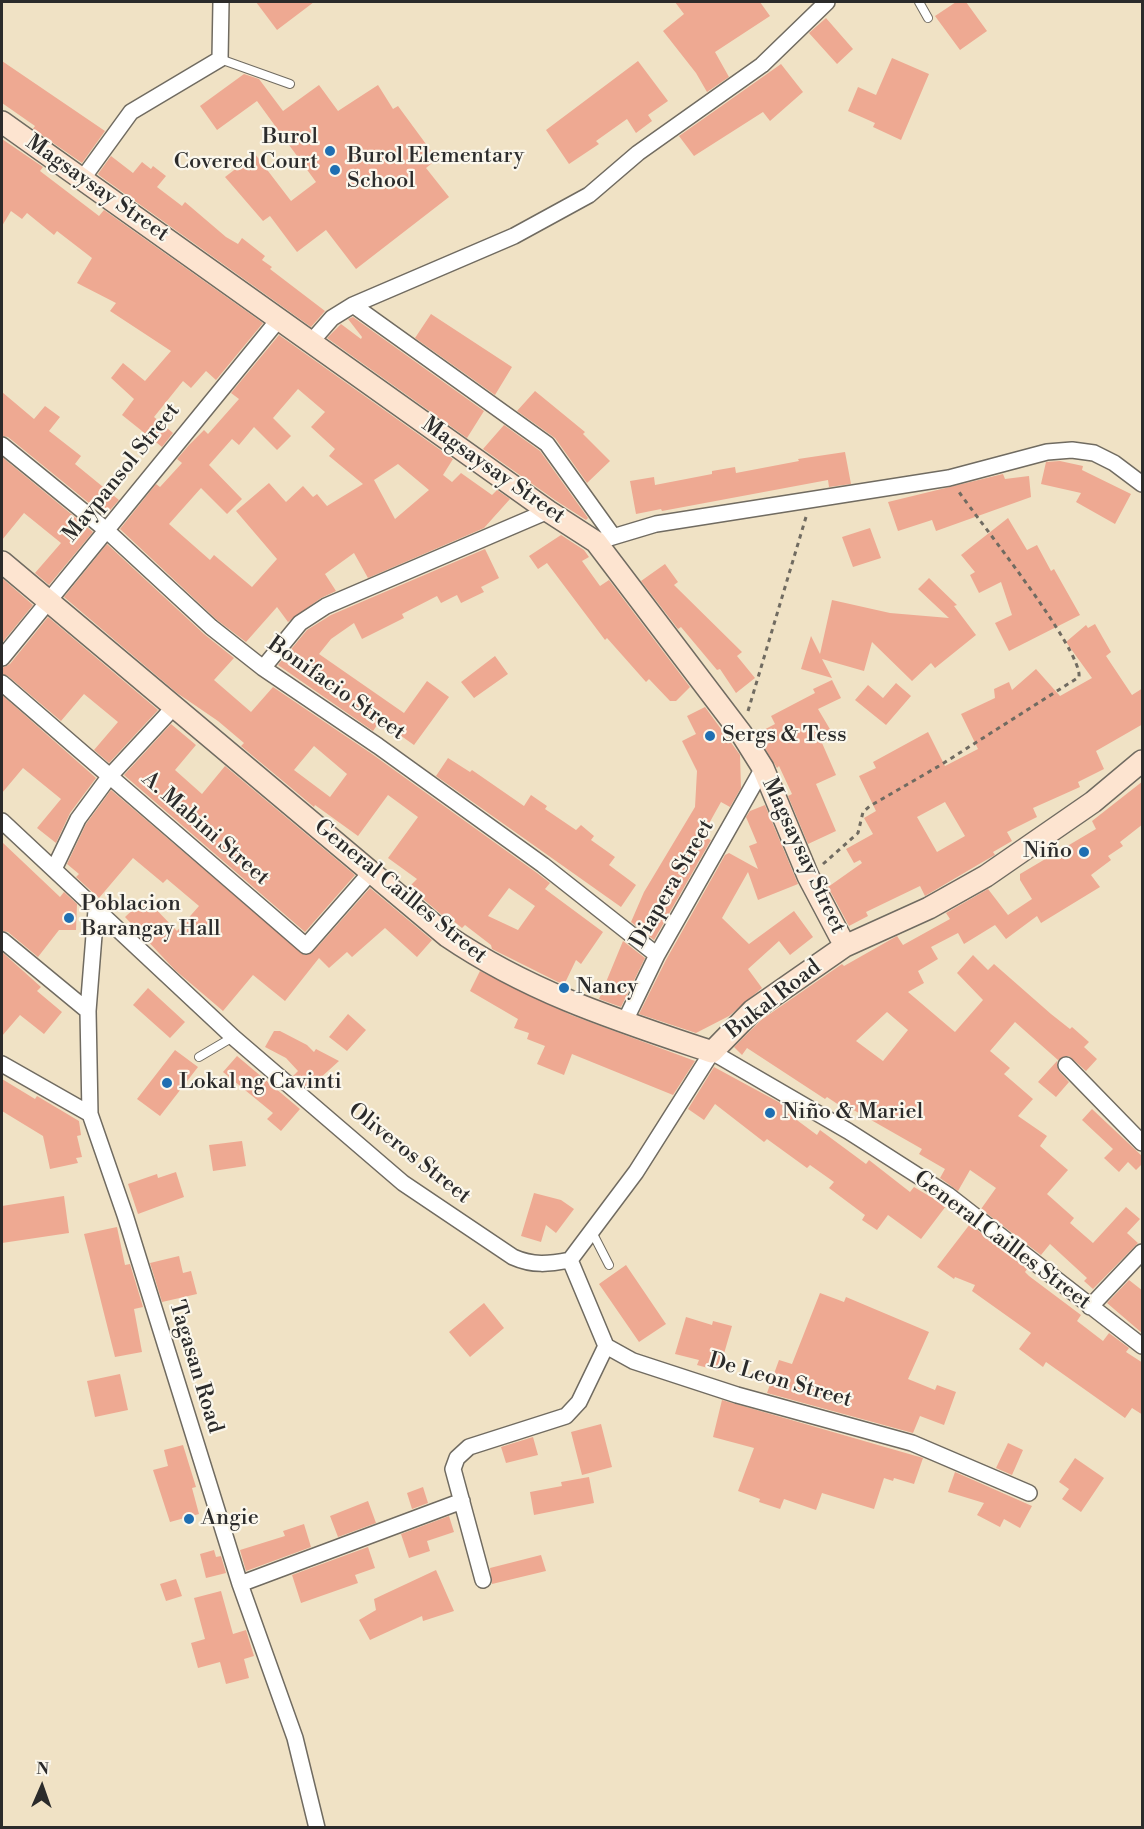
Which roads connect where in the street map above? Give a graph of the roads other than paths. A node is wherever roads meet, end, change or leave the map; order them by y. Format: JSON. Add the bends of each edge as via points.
{"nodes":[{"id":1,"x":221,"y":2,"type":"edge"},
{"id":2,"x":827,"y":2,"type":"edge"},
{"id":3,"x":919,"y":2,"type":"edge"},
{"id":4,"x":928,"y":18,"type":"dead end"},
{"id":5,"x":220,"y":58,"type":"junction"},
{"id":6,"x":290,"y":84,"type":"dead end"},
{"id":7,"x":2,"y":122,"type":"edge"},
{"id":8,"x":83,"y":178,"type":"junction"},
{"id":9,"x":353,"y":305,"type":"junction"},
{"id":10,"x":279,"y":319,"type":"junction"},
{"id":11,"x":311,"y":342,"type":"junction"},
{"id":12,"x":2,"y":445,"type":"edge"},
{"id":13,"x":1143,"y":484,"type":"edge"},
{"id":14,"x":548,"y":511,"type":"junction"},
{"id":15,"x":105,"y":529,"type":"junction"},
{"id":16,"x":605,"y":539,"type":"junction"},
{"id":17,"x":2,"y":562,"type":"edge"},
{"id":18,"x":48,"y":600,"type":"junction"},
{"id":19,"x":2,"y":657,"type":"edge"},
{"id":20,"x":263,"y":668,"type":"junction"},
{"id":21,"x":2,"y":683,"type":"edge"},
{"id":22,"x":174,"y":707,"type":"junction"},
{"id":23,"x":1143,"y":761,"type":"edge"},
{"id":24,"x":763,"y":768,"type":"junction"},
{"id":25,"x":109,"y":777,"type":"junction"},
{"id":26,"x":2,"y":821,"type":"edge"},
{"id":27,"x":54,"y":869,"type":"junction"},
{"id":28,"x":370,"y":872,"type":"junction"},
{"id":29,"x":96,"y":910,"type":"junction"},
{"id":30,"x":2,"y":940,"type":"edge"},
{"id":31,"x":845,"y":946,"type":"junction"},
{"id":32,"x":657,"y":955,"type":"junction"},
{"id":33,"x":88,"y":1011,"type":"junction"},
{"id":34,"x":624,"y":1023,"type":"junction"},
{"id":35,"x":233,"y":1037,"type":"junction"},
{"id":36,"x":712,"y":1052,"type":"junction"},
{"id":37,"x":198,"y":1058,"type":"dead end"},
{"id":38,"x":2,"y":1064,"type":"edge"},
{"id":39,"x":1066,"y":1065,"type":"dead end"},
{"id":40,"x":90,"y":1114,"type":"junction"},
{"id":41,"x":1143,"y":1143,"type":"edge"},
{"id":42,"x":591,"y":1231,"type":"junction"},
{"id":43,"x":1143,"y":1252,"type":"edge"},
{"id":44,"x":570,"y":1260,"type":"junction"},
{"id":45,"x":609,"y":1265,"type":"dead end"},
{"id":46,"x":1090,"y":1307,"type":"junction"},
{"id":47,"x":606,"y":1346,"type":"junction"},
{"id":48,"x":1143,"y":1346,"type":"edge"},
{"id":49,"x":1029,"y":1493,"type":"dead end"},
{"id":50,"x":462,"y":1501,"type":"junction"},
{"id":51,"x":483,"y":1580,"type":"dead end"},
{"id":52,"x":240,"y":1584,"type":"junction"},
{"id":53,"x":317,"y":1827,"type":"edge"}],
"edges":[{"from":1,"to":5,"type":"street"},
{"from":2,"to":9,"type":"street","via":[[762,65],[638,153],[589,195],[514,236]]},
{"from":3,"to":4,"type":"lane"},
{"from":5,"to":6,"type":"lane"},
{"from":5,"to":8,"type":"street","via":[[131,112]]},
{"from":7,"to":8,"type":"street","name":"Magsaysay Street"},
{"from":8,"to":10,"type":"street","name":"Magsaysay Street"},
{"from":9,"to":11,"type":"street","via":[[332,318]]},
{"from":9,"to":16,"type":"street","via":[[547,444]]},
{"from":10,"to":11,"type":"street","name":"Magsaysay Street"},
{"from":10,"to":15,"type":"street","name":"Maypansol Street"},
{"from":11,"to":14,"type":"street","name":"Magsaysay Street"},
{"from":12,"to":15,"type":"street","name":"Bonifacio Street"},
{"from":13,"to":16,"type":"street","via":[[1094,453],[1047,452],[949,478],[656,524]]},
{"from":14,"to":16,"type":"street","name":"Magsaysay Street"},
{"from":14,"to":20,"type":"street","via":[[326,606],[300,623]]},
{"from":15,"to":18,"type":"street","name":"Maypansol Street"},
{"from":15,"to":20,"type":"street","name":"Bonifacio Street","via":[[211,627]]},
{"from":16,"to":24,"type":"street","name":"Magsaysay Street"},
{"from":17,"to":18,"type":"street","name":"General Cailles Street"},
{"from":18,"to":19,"type":"street","name":"Maypansol Street"},
{"from":18,"to":22,"type":"street","name":"General Cailles Street"},
{"from":20,"to":32,"type":"street","name":"Bonifacio Street","via":[[543,865]]},
{"from":21,"to":25,"type":"street","name":"A. Mabini Street"},
{"from":22,"to":25,"type":"street"},
{"from":22,"to":28,"type":"street","name":"General Cailles Street"},
{"from":23,"to":31,"type":"street","name":"Bukal Road","via":[[1093,802],[986,876],[929,908]]},
{"from":24,"to":31,"type":"street","name":"Magsaysay Street","via":[[808,876]]},
{"from":24,"to":32,"type":"street","name":"Diapera Street"},
{"from":25,"to":27,"type":"street","via":[[78,819]]},
{"from":25,"to":28,"type":"street","name":"A. Mabini Street","via":[[306,945]]},
{"from":26,"to":27,"type":"street","name":"Oliveros Street"},
{"from":27,"to":29,"type":"street","name":"Oliveros Street"},
{"from":28,"to":34,"type":"street","name":"General Cailles Street","via":[[447,936],[488,964],[533,987]]},
{"from":29,"to":33,"type":"street","name":"Tagasan Road"},
{"from":29,"to":35,"type":"street","name":"Oliveros Street"},
{"from":30,"to":33,"type":"street"},
{"from":31,"to":36,"type":"street","name":"Bukal Road","via":[[753,1010]]},
{"from":32,"to":34,"type":"street","name":"Diapera Street"},
{"from":33,"to":40,"type":"street","name":"Tagasan Road"},
{"from":34,"to":36,"type":"street","name":"General Cailles Street"},
{"from":35,"to":37,"type":"lane"},
{"from":35,"to":44,"type":"street","name":"Oliveros Street","via":[[403,1184],[441,1211],[525,1263],[547,1265]]},
{"from":36,"to":42,"type":"street","name":"Bukal Road","via":[[636,1172]]},
{"from":36,"to":46,"type":"street","name":"General Cailles Street","via":[[948,1195]]},
{"from":38,"to":40,"type":"street"},
{"from":39,"to":41,"type":"street"},
{"from":40,"to":52,"type":"street","name":"Tagasan Road"},
{"from":42,"to":44,"type":"street","name":"Bukal Road"},
{"from":42,"to":45,"type":"lane"},
{"from":43,"to":46,"type":"street"},
{"from":44,"to":47,"type":"street"},
{"from":46,"to":48,"type":"street","name":"General Cailles Street"},
{"from":47,"to":49,"type":"street","name":"De Leon Street","via":[[633,1361],[737,1395],[912,1443]]},
{"from":47,"to":50,"type":"street","via":[[579,1402],[566,1416],[469,1447],[458,1458],[453,1469]]},
{"from":50,"to":51,"type":"street"},
{"from":50,"to":52,"type":"street"},
{"from":52,"to":53,"type":"street","name":"Tagasan Road","via":[[295,1738]]}]}
